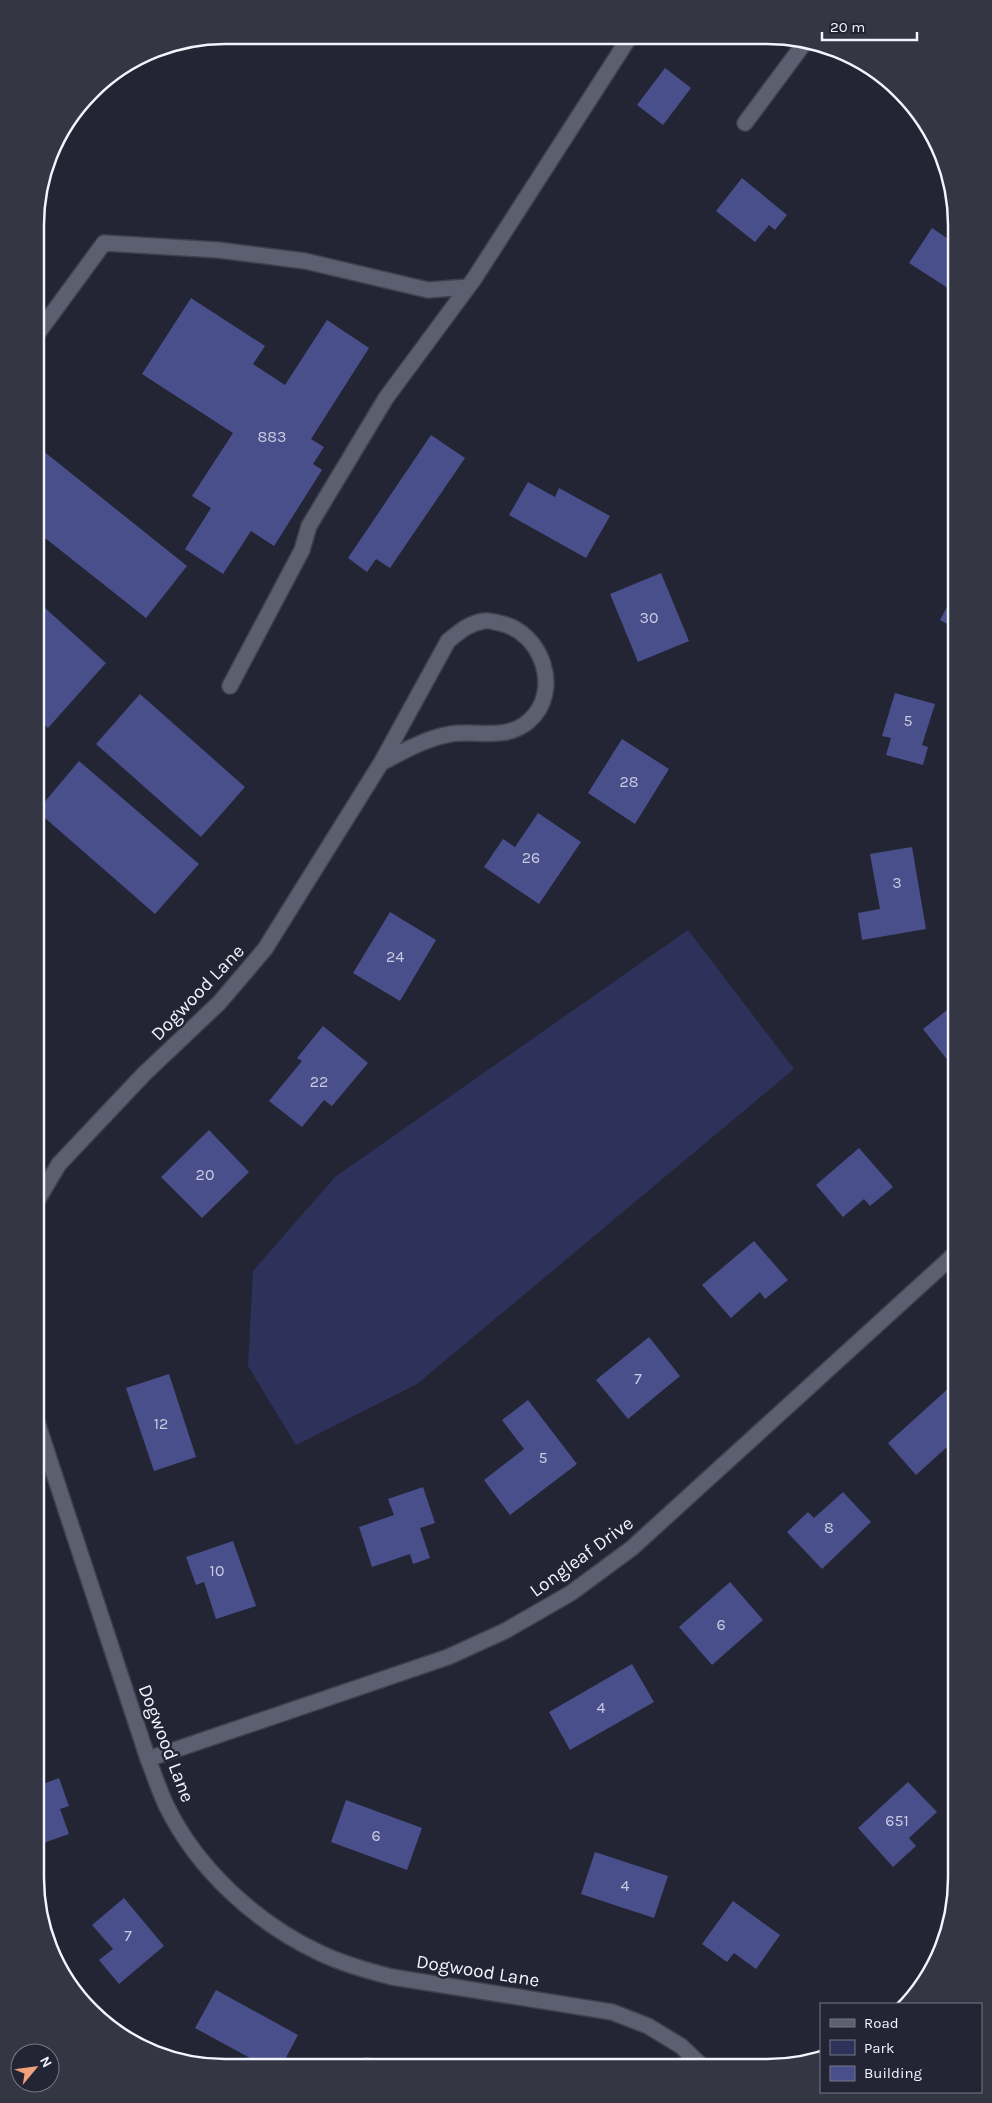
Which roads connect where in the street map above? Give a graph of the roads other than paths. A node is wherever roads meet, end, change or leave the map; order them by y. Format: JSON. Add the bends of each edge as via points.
{"nodes":[{"id":1,"x":625,"y":44,"type":"edge"},
{"id":2,"x":802,"y":47,"type":"edge"},
{"id":3,"x":745,"y":123,"type":"dead end"},
{"id":4,"x":468,"y":287,"type":"junction"},
{"id":5,"x":44,"y":325,"type":"edge"},
{"id":6,"x":230,"y":686,"type":"dead end"},
{"id":7,"x":381,"y":763,"type":"junction"},
{"id":8,"x":44,"y":1189,"type":"edge"},
{"id":9,"x":948,"y":1260,"type":"edge"},
{"id":10,"x":44,"y":1443,"type":"edge"},
{"id":11,"x":148,"y":1759,"type":"junction"},
{"id":12,"x":695,"y":2059,"type":"edge"}],
"edges":[{"from":1,"to":4,"type":"street"},
{"from":2,"to":3,"type":"street"},
{"from":4,"to":5,"type":"street","via":[[428,290],[304,261],[218,250],[104,243]]},
{"from":4,"to":6,"type":"street","via":[[386,398],[309,526],[302,550]]},
{"from":7,"to":7,"type":"street","name":"Dogwood Lane","via":[[448,641],[465,627],[485,620],[508,625],[531,641],[543,661],[547,679],[543,704],[528,721],[511,732],[452,734],[422,742]]},
{"from":7,"to":8,"type":"street","name":"Dogwood Lane","via":[[265,949],[219,1003],[144,1074],[59,1164]]},
{"from":9,"to":11,"type":"street","name":"Longleaf Drive","via":[[632,1548],[571,1593],[505,1631],[448,1657]]},
{"from":10,"to":11,"type":"street","name":"Dogwood Lane"},
{"from":11,"to":12,"type":"street","name":"Dogwood Lane","via":[[167,1806],[194,1850],[227,1889],[275,1928],[320,1953],[392,1977],[612,2012],[648,2026],[681,2046]]}]}
